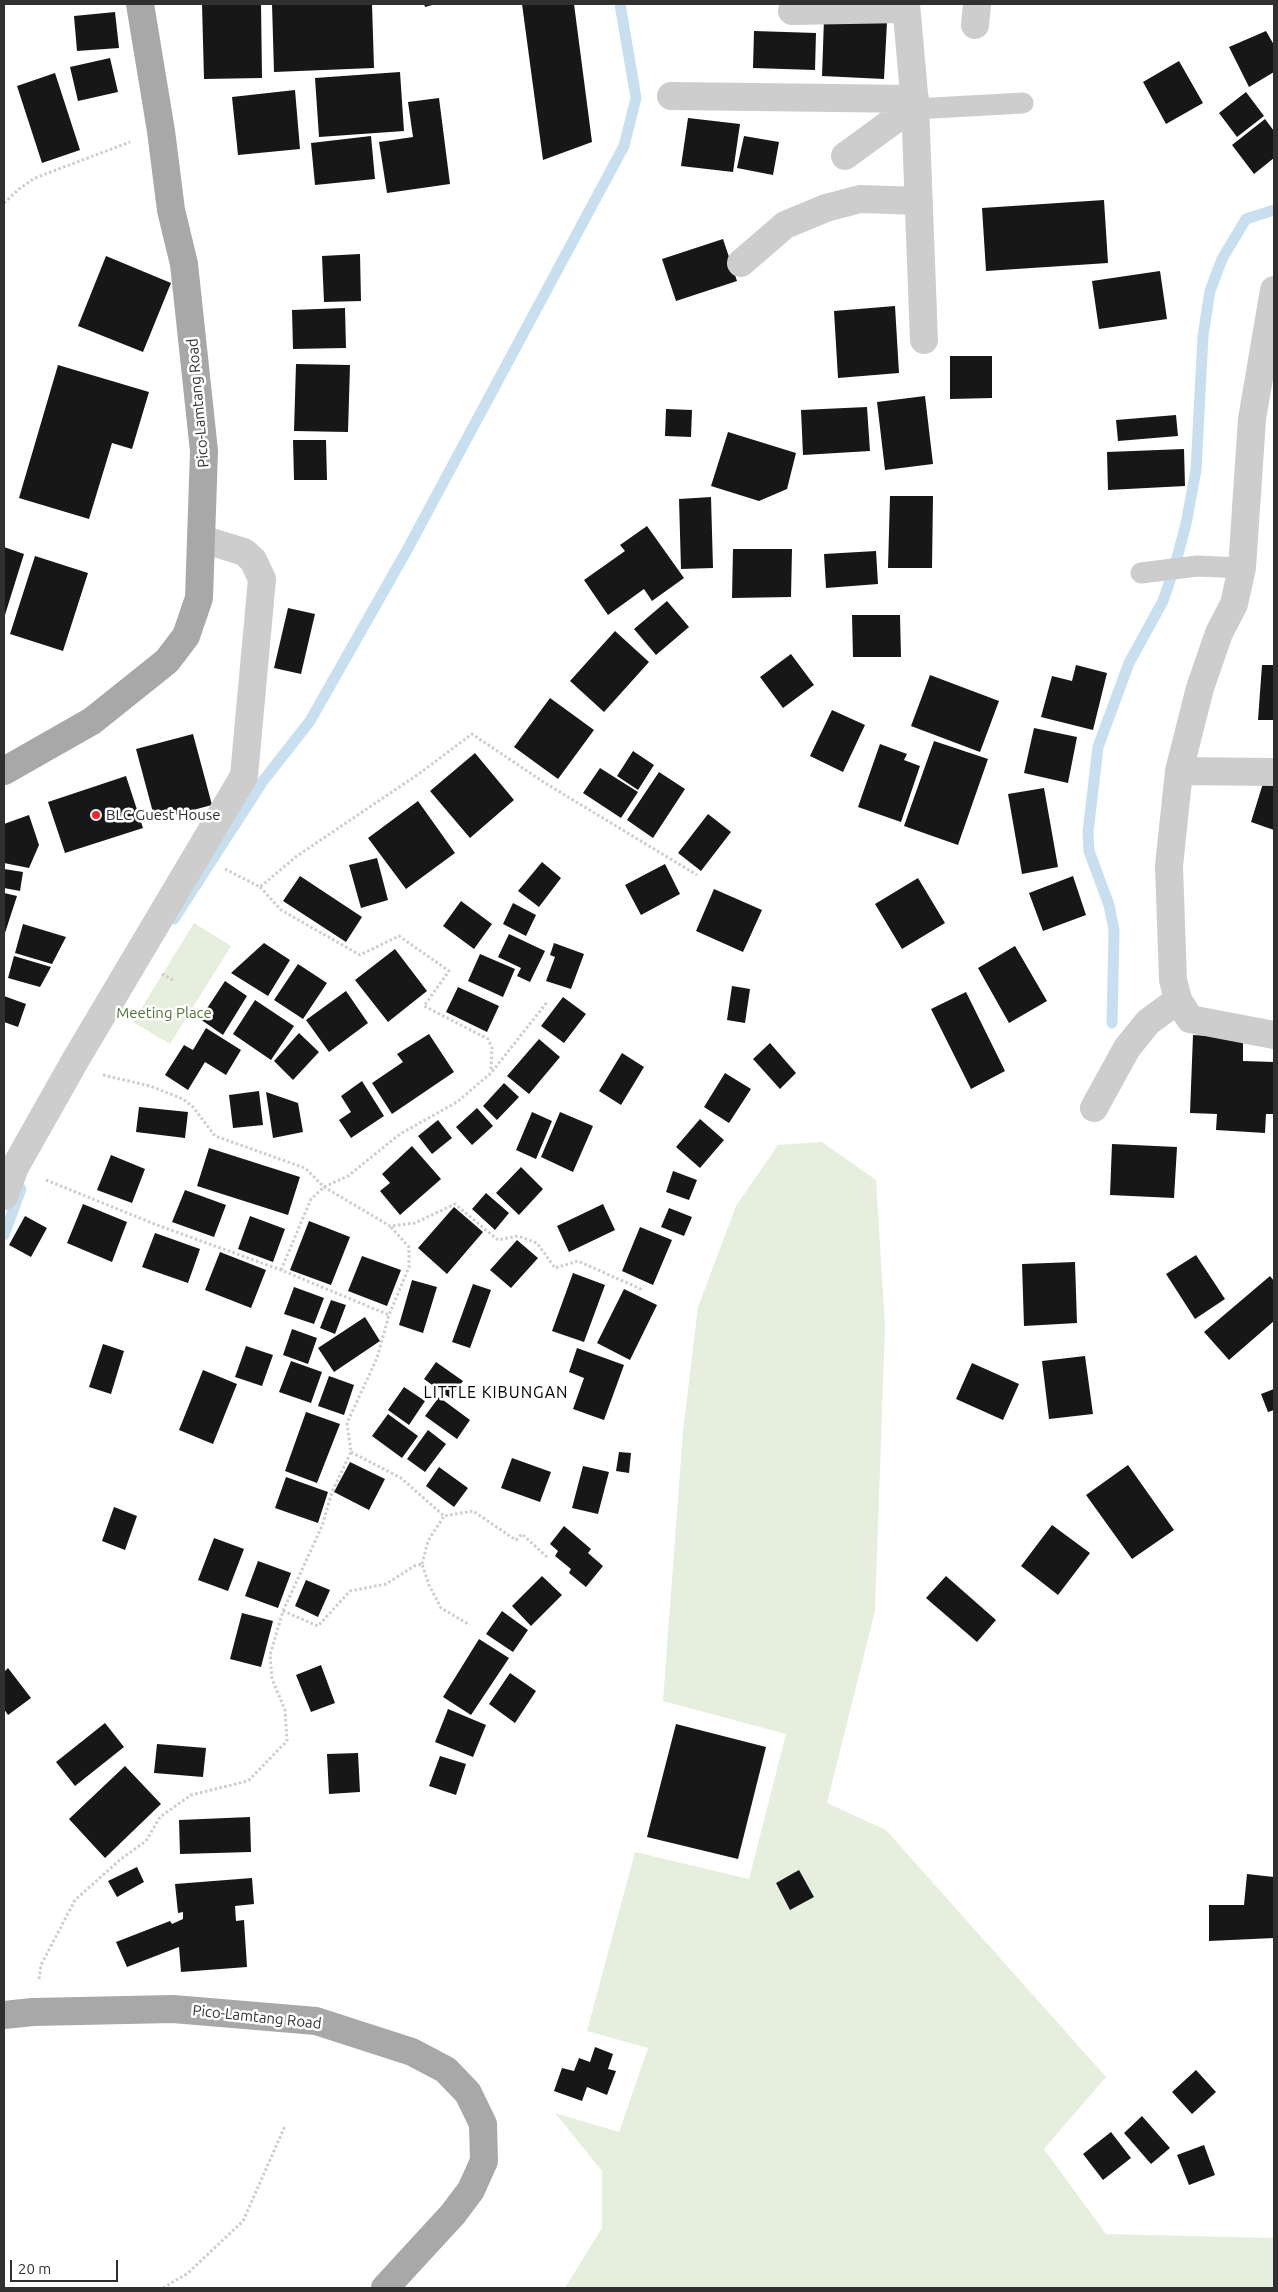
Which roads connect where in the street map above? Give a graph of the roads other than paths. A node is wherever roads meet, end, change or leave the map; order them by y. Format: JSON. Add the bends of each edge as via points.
{"nodes":[{"id":1,"x":140,"y":4,"type":"edge"},
{"id":2,"x":906,"y":6,"type":"edge"},
{"id":3,"x":792,"y":11,"type":"dead end"},
{"id":4,"x":670,"y":96,"type":"dead end"},
{"id":5,"x":1023,"y":103,"type":"dead end"},
{"id":6,"x":915,"y":104,"type":"junction"},
{"id":7,"x":845,"y":156,"type":"dead end"},
{"id":8,"x":919,"y":201,"type":"junction"},
{"id":9,"x":741,"y":263,"type":"dead end"},
{"id":10,"x":1274,"y":290,"type":"edge"},
{"id":11,"x":924,"y":340,"type":"dead end"},
{"id":12,"x":202,"y":540,"type":"junction"},
{"id":13,"x":1242,"y":568,"type":"junction"},
{"id":14,"x":1142,"y":573,"type":"dead end"},
{"id":15,"x":4,"y":771,"type":"edge"},
{"id":16,"x":1180,"y":772,"type":"junction"},
{"id":17,"x":1274,"y":772,"type":"edge"},
{"id":18,"x":1178,"y":1000,"type":"junction"},
{"id":19,"x":1274,"y":1035,"type":"edge"},
{"id":20,"x":1094,"y":1108,"type":"dead end"},
{"id":21,"x":4,"y":1196,"type":"edge"},
{"id":22,"x":4,"y":2015,"type":"edge"},
{"id":23,"x":385,"y":2288,"type":"edge"}],
"edges":[{"from":1,"to":12,"type":"main road","name":"Pico-Lamtang Road","via":[[171,210],[184,264],[204,451]]},
{"from":2,"to":3,"type":"street"},
{"from":2,"to":6,"type":"street"},
{"from":4,"to":6,"type":"street"},
{"from":5,"to":6,"type":"lane"},
{"from":6,"to":7,"type":"street"},
{"from":6,"to":8,"type":"street"},
{"from":8,"to":9,"type":"street","via":[[860,199],[826,208],[785,225]]},
{"from":8,"to":11,"type":"street"},
{"from":10,"to":13,"type":"street","via":[[1252,419]]},
{"from":12,"to":15,"type":"main road","name":"Pico-Lamtang Road","via":[[200,598],[186,636],[167,660],[92,721]]},
{"from":12,"to":21,"type":"street","via":[[244,552],[253,560],[262,579],[244,776],[76,1059],[15,1168]]},
{"from":13,"to":14,"type":"lane","via":[[1197,566]]},
{"from":13,"to":16,"type":"street","via":[[1234,604],[1219,633],[1200,688]]},
{"from":16,"to":17,"type":"street"},
{"from":16,"to":18,"type":"street","via":[[1169,866],[1171,951]]},
{"from":18,"to":19,"type":"street","via":[[1190,1019]]},
{"from":18,"to":20,"type":"street","via":[[1148,1022],[1128,1048]]},
{"from":22,"to":23,"type":"main road","name":"Pico-Lamtang Road","via":[[173,2009],[316,2021],[412,2052],[446,2070],[468,2093],[483,2124],[484,2161],[471,2190],[453,2214]]}]}
